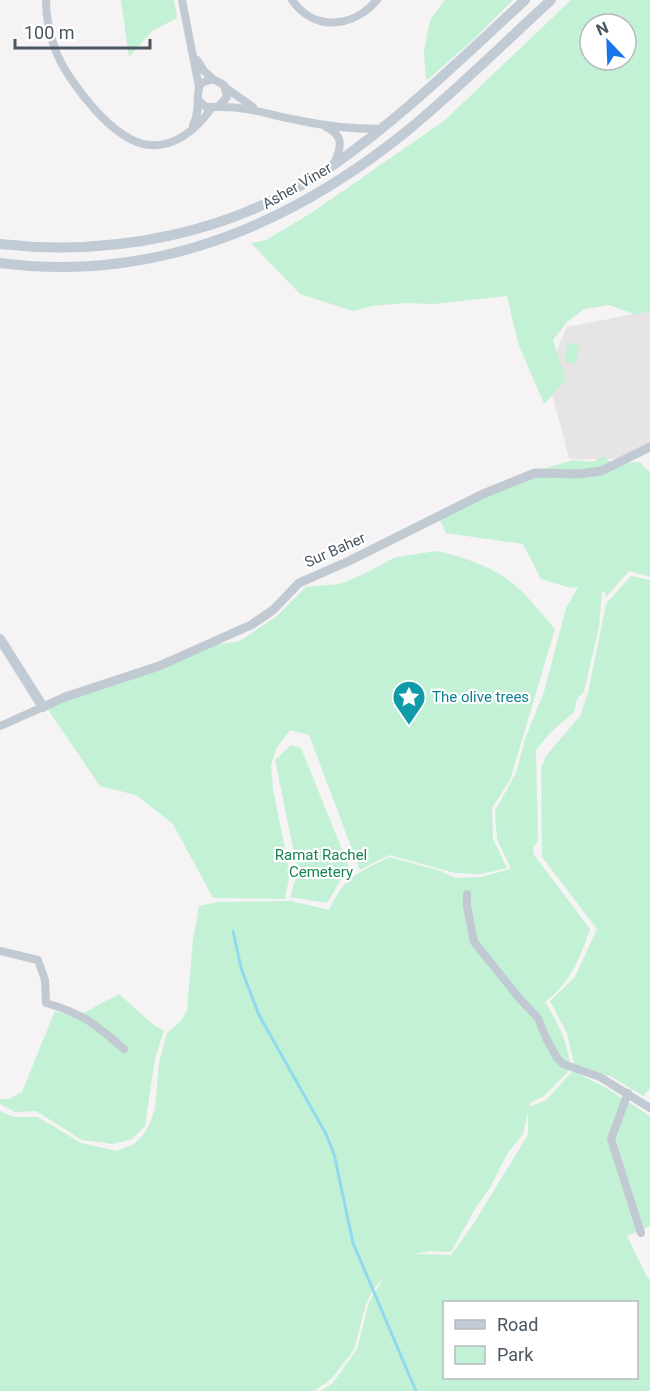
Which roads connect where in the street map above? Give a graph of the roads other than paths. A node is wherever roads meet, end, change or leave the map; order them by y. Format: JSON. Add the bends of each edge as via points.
{"nodes":[{"id":1,"x":46,"y":0,"type":"edge"},
{"id":2,"x":182,"y":0,"type":"edge"},
{"id":3,"x":292,"y":0,"type":"edge"},
{"id":4,"x":377,"y":0,"type":"edge"},
{"id":5,"x":525,"y":0,"type":"edge"},
{"id":6,"x":551,"y":0,"type":"edge"},
{"id":7,"x":192,"y":51,"type":"junction"},
{"id":8,"x":213,"y":79,"type":"junction"},
{"id":9,"x":199,"y":87,"type":"junction"},
{"id":10,"x":226,"y":88,"type":"junction"},
{"id":11,"x":199,"y":101,"type":"junction"},
{"id":12,"x":214,"y":108,"type":"junction"},
{"id":13,"x":265,"y":112,"type":"junction"},
{"id":14,"x":322,"y":125,"type":"junction"},
{"id":15,"x":381,"y":129,"type":"junction"},
{"id":16,"x":189,"y":132,"type":"junction"},
{"id":17,"x":333,"y":164,"type":"junction"},
{"id":18,"x":0,"y":244,"type":"edge"},
{"id":19,"x":0,"y":263,"type":"edge"},
{"id":20,"x":650,"y":447,"type":"edge"},
{"id":21,"x":0,"y":639,"type":"edge"},
{"id":22,"x":43,"y":707,"type":"junction"},
{"id":23,"x":0,"y":726,"type":"edge"},
{"id":24,"x":467,"y":894,"type":"dead end"},
{"id":25,"x":0,"y":951,"type":"edge"},
{"id":26,"x":124,"y":1049,"type":"dead end"},
{"id":27,"x":628,"y":1093,"type":"junction"},
{"id":28,"x":650,"y":1108,"type":"edge"},
{"id":29,"x":641,"y":1233,"type":"dead end"}],
"edges":[{"from":1,"to":16,"type":"street","via":[[48,25],[64,68],[114,127],[131,140],[150,146],[180,139]]},
{"from":2,"to":7,"type":"street"},
{"from":3,"to":4,"type":"street","via":[[302,13],[329,24],[360,15]]},
{"from":5,"to":15,"type":"main road","name":"Asher Viner"},
{"from":6,"to":19,"type":"main road","name":"Asher Viner","via":[[407,131],[368,161],[276,217],[188,250],[134,261],[72,267]]},
{"from":7,"to":8,"type":"street"},
{"from":7,"to":9,"type":"street"},
{"from":8,"to":9,"type":"street"},
{"from":8,"to":10,"type":"street"},
{"from":9,"to":11,"type":"street"},
{"from":10,"to":12,"type":"street","via":[[225,102]]},
{"from":10,"to":13,"type":"street"},
{"from":11,"to":12,"type":"street"},
{"from":11,"to":16,"type":"street"},
{"from":12,"to":13,"type":"street"},
{"from":12,"to":16,"type":"street"},
{"from":13,"to":14,"type":"street"},
{"from":14,"to":15,"type":"street"},
{"from":14,"to":17,"type":"street","via":[[340,140]]},
{"from":15,"to":17,"type":"main road","name":"Asher Viner"},
{"from":17,"to":18,"type":"main road","name":"Asher Viner","via":[[253,208],[166,237],[64,248]]},
{"from":20,"to":22,"type":"street","name":"Sur Baher","via":[[601,471],[536,473],[494,490],[299,583],[273,610],[251,625],[159,666]]},
{"from":21,"to":22,"type":"main road"},
{"from":22,"to":23,"type":"street"},
{"from":24,"to":27,"type":"street","via":[[474,942],[538,1018],[557,1058],[563,1065],[600,1077]]},
{"from":25,"to":26,"type":"street","via":[[38,960],[45,980],[46,1003],[86,1017]]},
{"from":27,"to":28,"type":"street"},
{"from":27,"to":29,"type":"street","via":[[611,1139]]}]}
